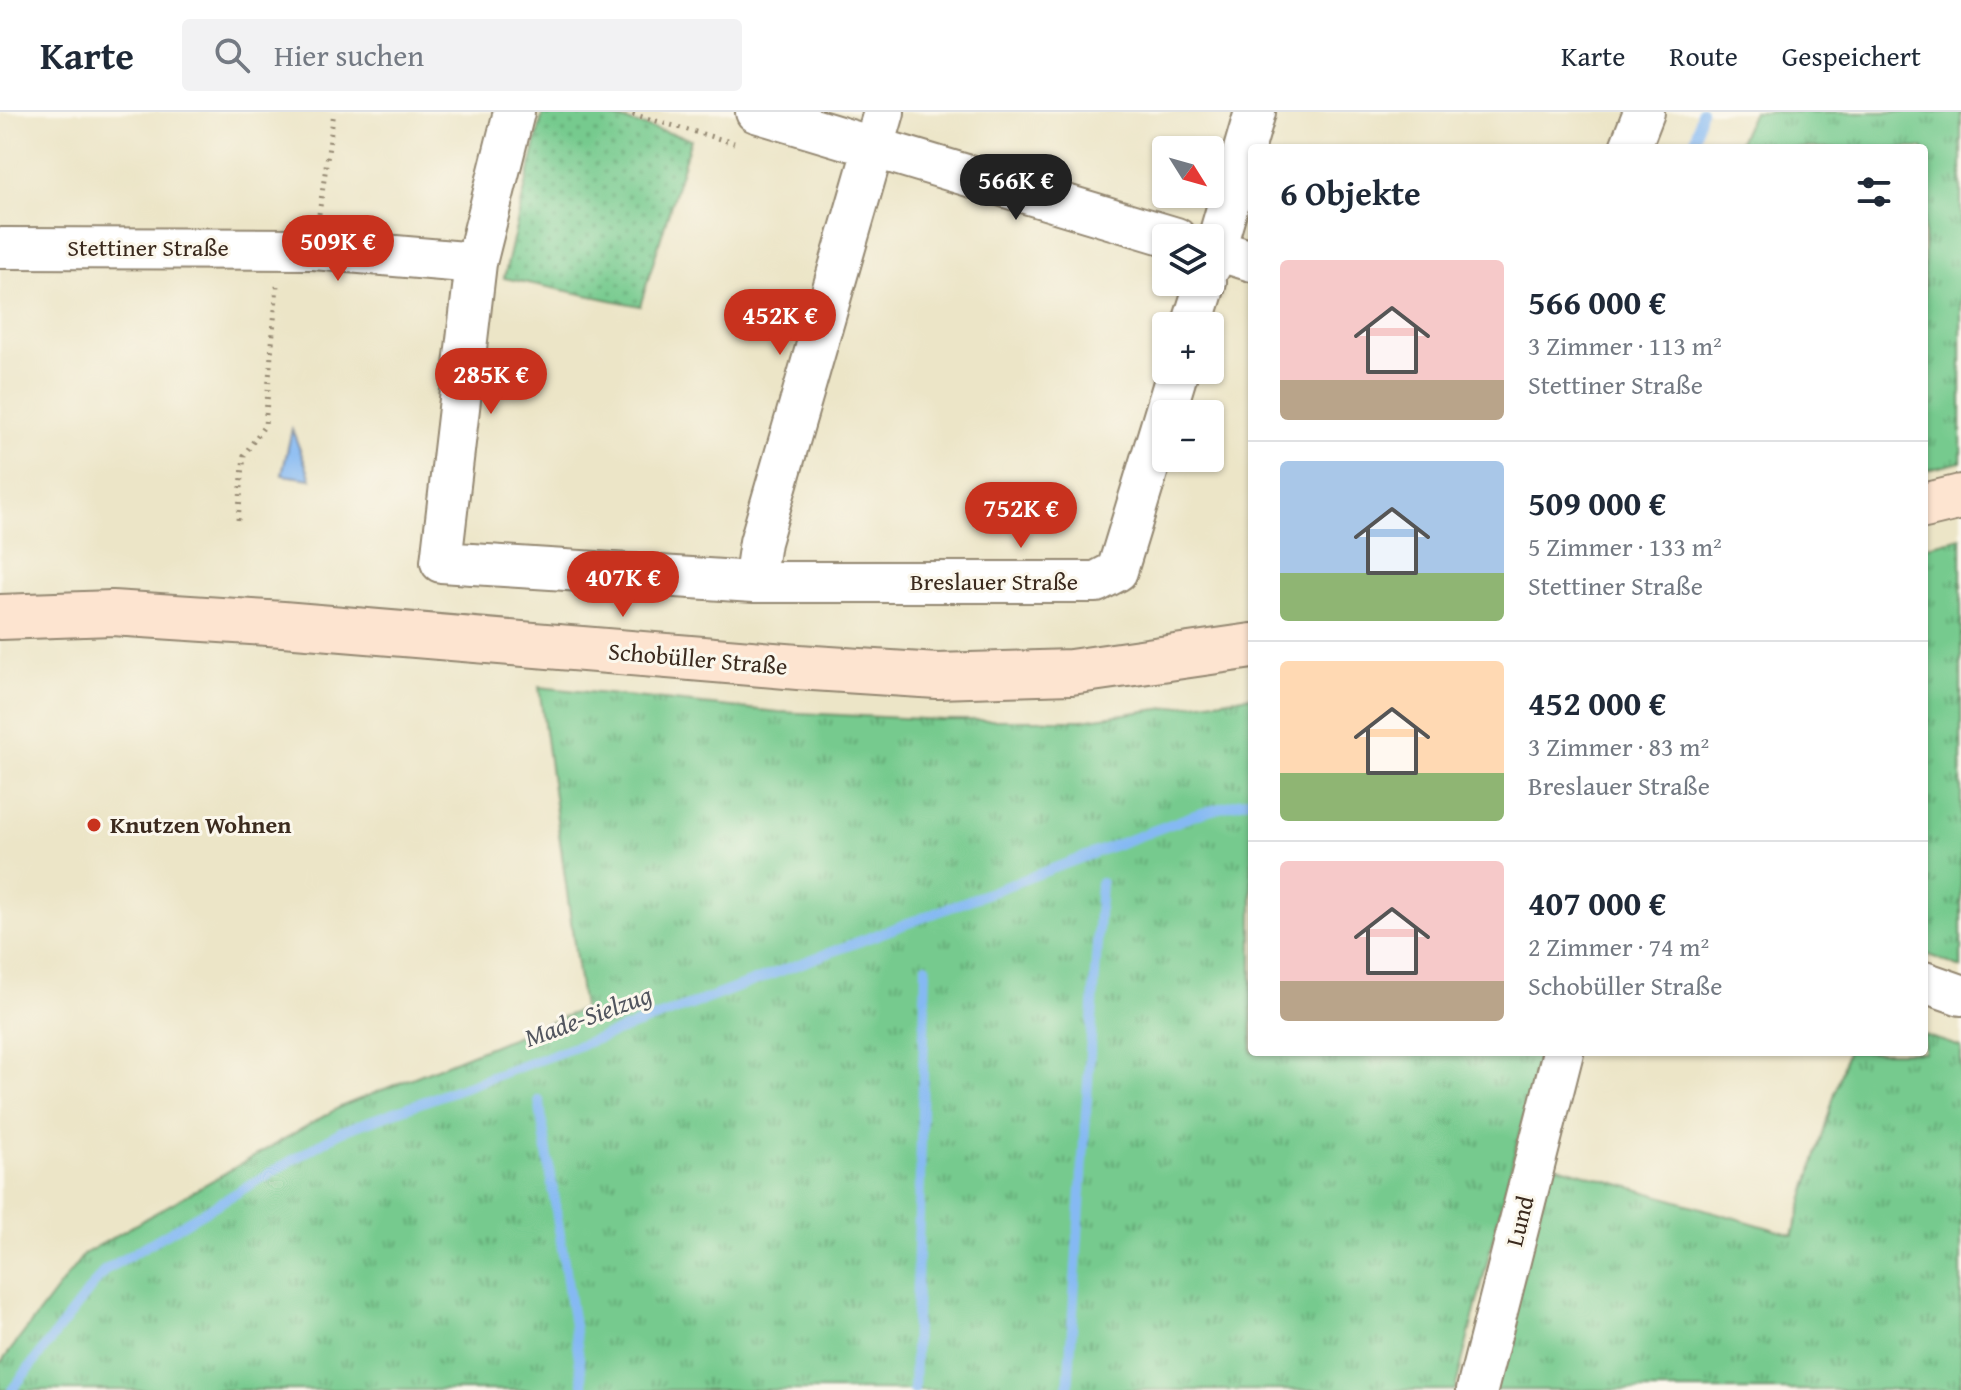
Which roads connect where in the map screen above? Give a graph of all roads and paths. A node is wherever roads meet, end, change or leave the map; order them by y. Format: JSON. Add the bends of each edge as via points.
{"nodes":[{"id":1,"x":334,"y":112,"type":"edge"},
{"id":2,"x":514,"y":112,"type":"edge"},
{"id":3,"x":756,"y":112,"type":"edge"},
{"id":4,"x":1255,"y":112,"type":"edge"},
{"id":5,"x":1644,"y":112,"type":"edge"},
{"id":6,"x":879,"y":129,"type":"edge"},
{"id":7,"x":1632,"y":144,"type":"edge"},
{"id":8,"x":1152,"y":229,"type":"edge"},
{"id":9,"x":1224,"y":237,"type":"edge"},
{"id":10,"x":0,"y":248,"type":"edge"},
{"id":11,"x":297,"y":249,"type":"junction"},
{"id":12,"x":476,"y":263,"type":"junction"},
{"id":13,"x":1174,"y":384,"type":"edge"},
{"id":14,"x":1961,"y":497,"type":"edge"},
{"id":15,"x":1928,"y":505,"type":"edge"},
{"id":16,"x":238,"y":520,"type":"dead end"},
{"id":17,"x":754,"y":582,"type":"junction"},
{"id":18,"x":0,"y":617,"type":"edge"},
{"id":19,"x":1248,"y":647,"type":"edge"},
{"id":20,"x":1928,"y":983,"type":"edge"},
{"id":21,"x":1961,"y":995,"type":"edge"},
{"id":22,"x":1562,"y":1056,"type":"edge"},
{"id":23,"x":1477,"y":1390,"type":"edge"}],
"edges":[{"from":1,"to":11,"type":"path"},
{"from":2,"to":12,"type":"street"},
{"from":3,"to":6,"type":"street"},
{"from":4,"to":9,"type":"street"},
{"from":5,"to":7,"type":"street"},
{"from":6,"to":8,"type":"street"},
{"from":6,"to":17,"type":"street","via":[[760,542]]},
{"from":10,"to":11,"type":"street","name":"Stettiner Straße"},
{"from":11,"to":12,"type":"street","name":"Stettiner Straße"},
{"from":11,"to":16,"type":"path","via":[[265,425],[244,455]]},
{"from":12,"to":17,"type":"street","name":"Breslauer Straße","via":[[441,562]]},
{"from":13,"to":17,"type":"street","name":"Breslauer Straße","via":[[1117,571],[1096,582]]},
{"from":14,"to":15,"type":"main road"},
{"from":18,"to":19,"type":"main road","name":"Schobüller Straße","via":[[112,613],[937,676],[1071,672]]},
{"from":20,"to":21,"type":"street"},
{"from":22,"to":23,"type":"street","name":"Lund"}]}
